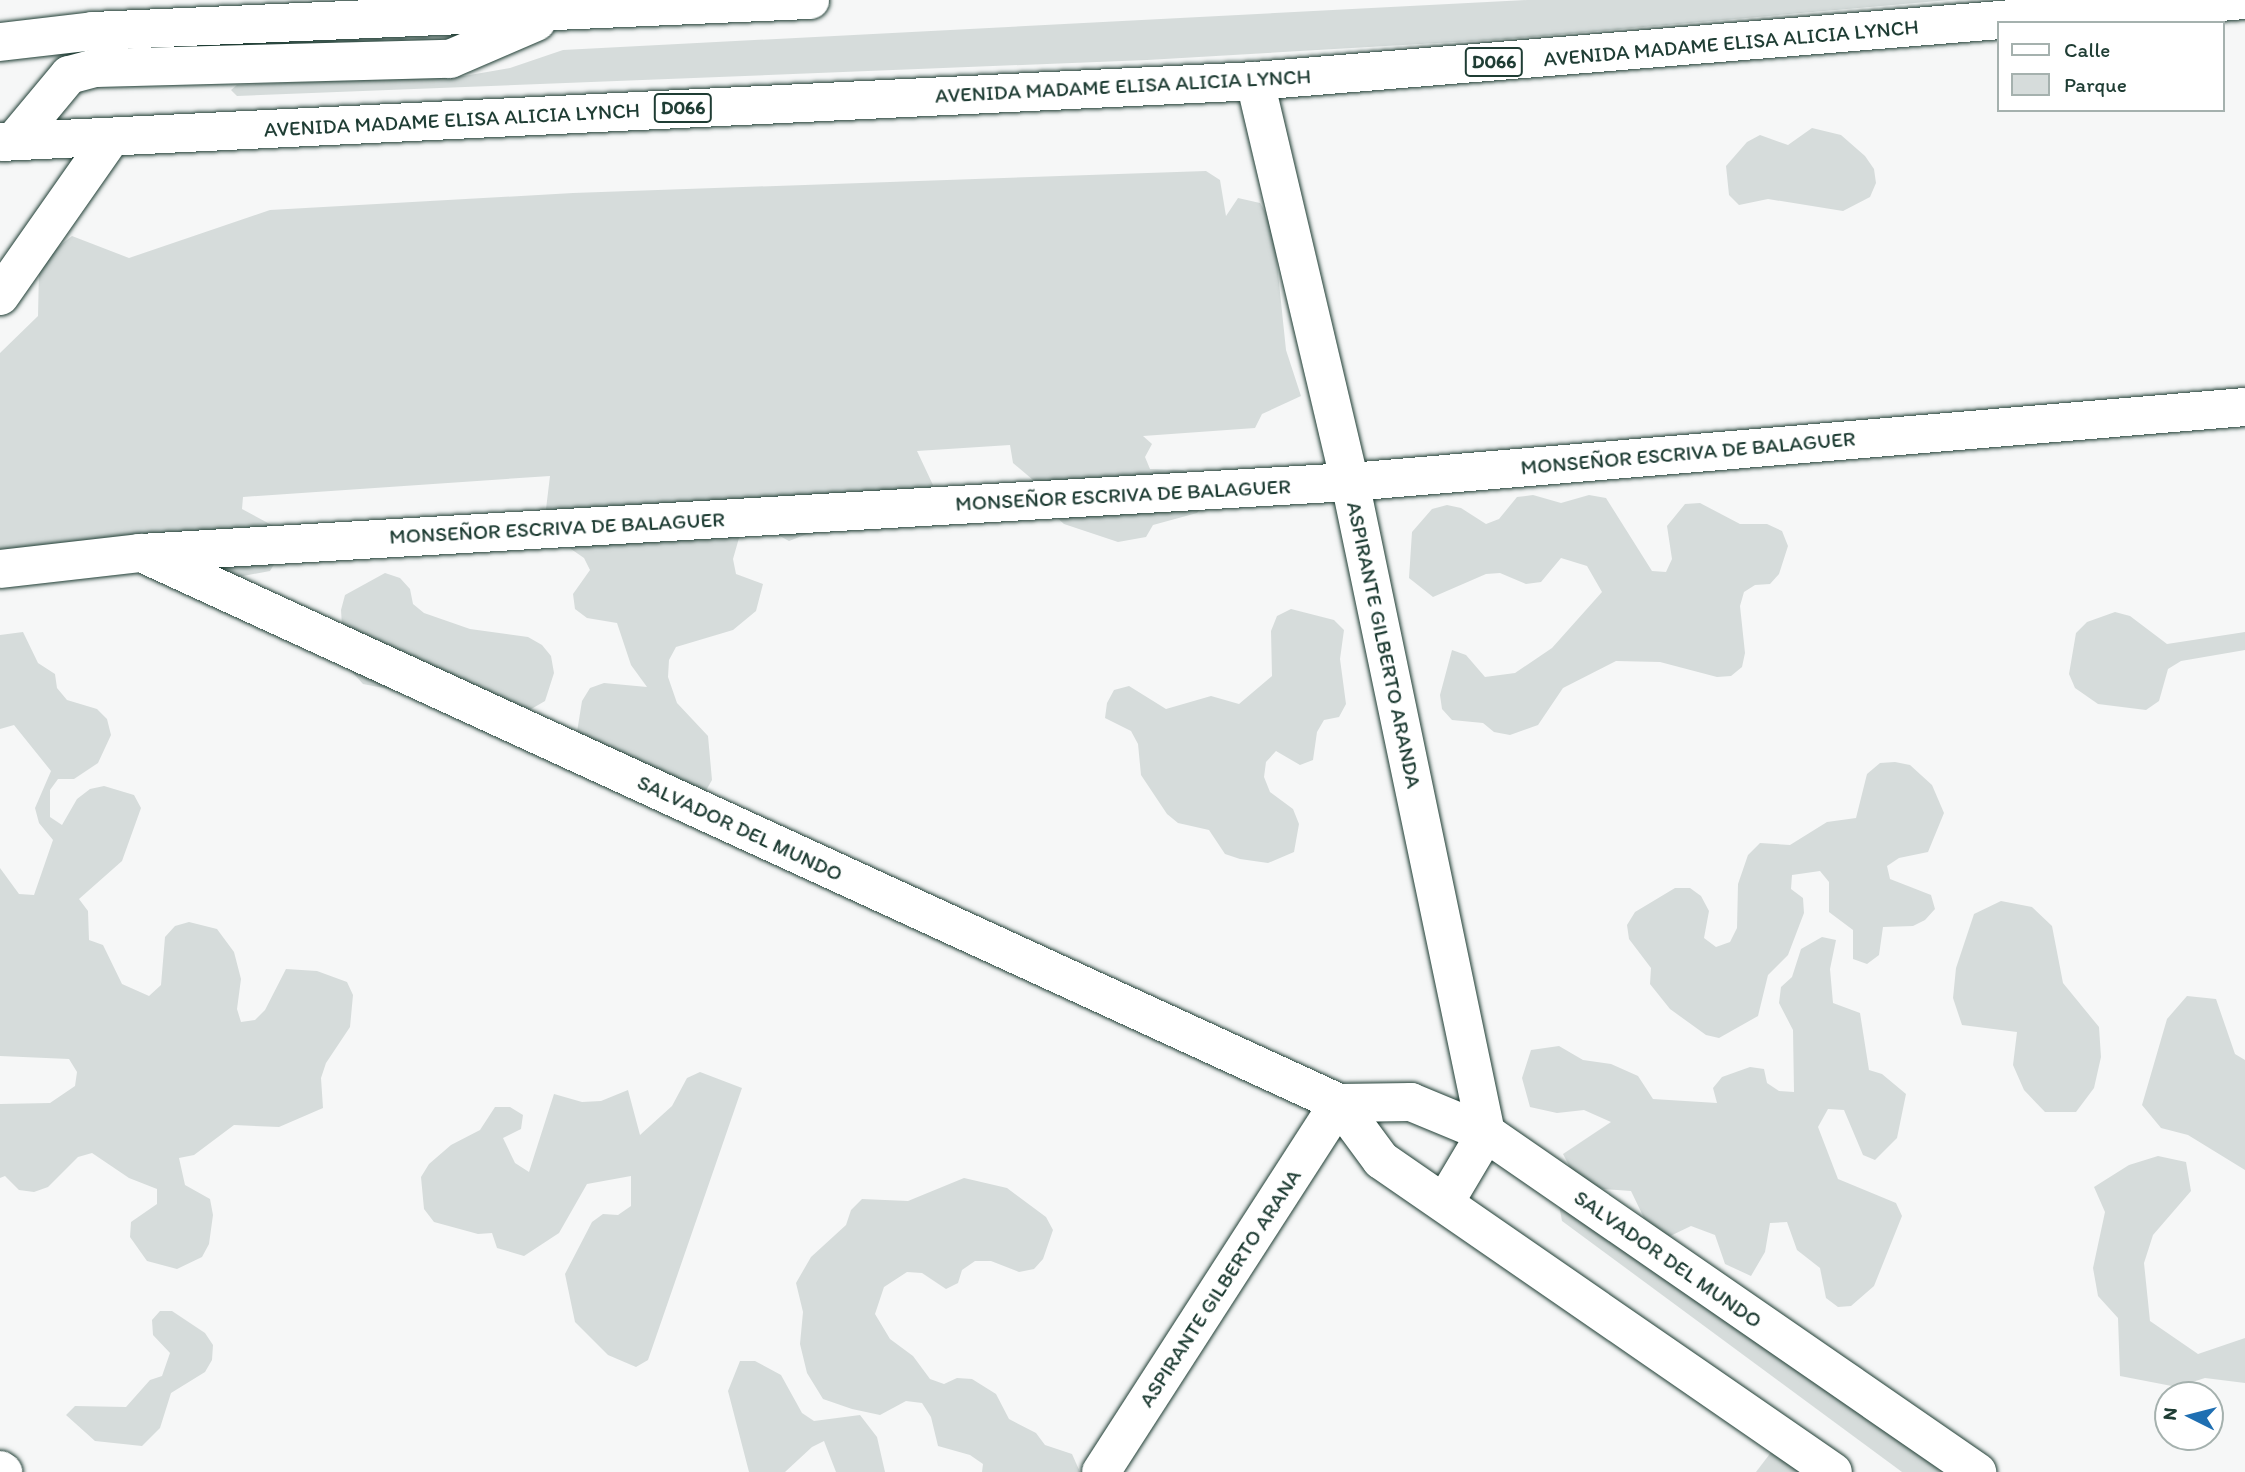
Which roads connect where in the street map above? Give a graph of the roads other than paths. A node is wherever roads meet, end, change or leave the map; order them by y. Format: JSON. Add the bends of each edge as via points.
{"nodes":[{"id":1,"x":810,"y":0,"type":"edge"},
{"id":2,"x":2245,"y":0,"type":"edge"},
{"id":3,"x":558,"y":12,"type":"junction"},
{"id":4,"x":0,"y":42,"type":"edge"},
{"id":5,"x":1255,"y":81,"type":"junction"},
{"id":6,"x":110,"y":139,"type":"junction"},
{"id":7,"x":5,"y":148,"type":"edge"},
{"id":8,"x":0,"y":296,"type":"edge"},
{"id":9,"x":2245,"y":407,"type":"edge"},
{"id":10,"x":1350,"y":482,"type":"junction"},
{"id":11,"x":141,"y":552,"type":"junction"},
{"id":12,"x":0,"y":569,"type":"edge"},
{"id":13,"x":1339,"y":1103,"type":"junction"},
{"id":14,"x":1486,"y":1133,"type":"junction"},
{"id":15,"x":1445,"y":1202,"type":"junction"},
{"id":16,"x":1101,"y":1472,"type":"edge"},
{"id":17,"x":1833,"y":1472,"type":"edge"},
{"id":18,"x":1977,"y":1472,"type":"edge"}],
"edges":[{"from":1,"to":3,"type":"main road"},
{"from":2,"to":5,"type":"main road","name":"AVENIDA MADAME ELISA ALICIA LYNCH","number":"D066"},
{"from":3,"to":4,"type":"main road","via":[[93,31]]},
{"from":3,"to":7,"type":"main road","via":[[450,59],[96,68],[69,75]]},
{"from":5,"to":6,"type":"main road","name":"AVENIDA MADAME ELISA ALICIA LYNCH","number":"D066"},
{"from":5,"to":10,"type":"main road","name":"ASPIRANTE GILBERTO ARANDA"},
{"from":6,"to":7,"type":"main road","name":"AVENIDA MADAME ELISA ALICIA LYNCH","number":"D066"},
{"from":6,"to":8,"type":"main road"},
{"from":9,"to":10,"type":"main road","name":"MONSEÑOR ESCRIVA DE BALAGUER"},
{"from":10,"to":11,"type":"main road","name":"MONSEÑOR ESCRIVA DE BALAGUER"},
{"from":10,"to":14,"type":"main road","name":"ASPIRANTE GILBERTO ARANDA"},
{"from":11,"to":12,"type":"main road","name":"MONSEÑOR ESCRIVA DE BALAGUER"},
{"from":11,"to":13,"type":"main road","name":"SALVADOR DEL MUNDO"},
{"from":13,"to":14,"type":"main road","name":"SALVADOR DEL MUNDO","via":[[1410,1102]]},
{"from":13,"to":15,"type":"main road","name":"SALVADOR DEL MUNDO","via":[[1381,1160]]},
{"from":13,"to":16,"type":"main road","name":"ASPIRANTE GILBERTO ARANA"},
{"from":14,"to":15,"type":"main road"},
{"from":14,"to":18,"type":"main road","name":"SALVADOR DEL MUNDO"},
{"from":15,"to":17,"type":"main road","name":"SALVADOR DEL MUNDO"}]}
